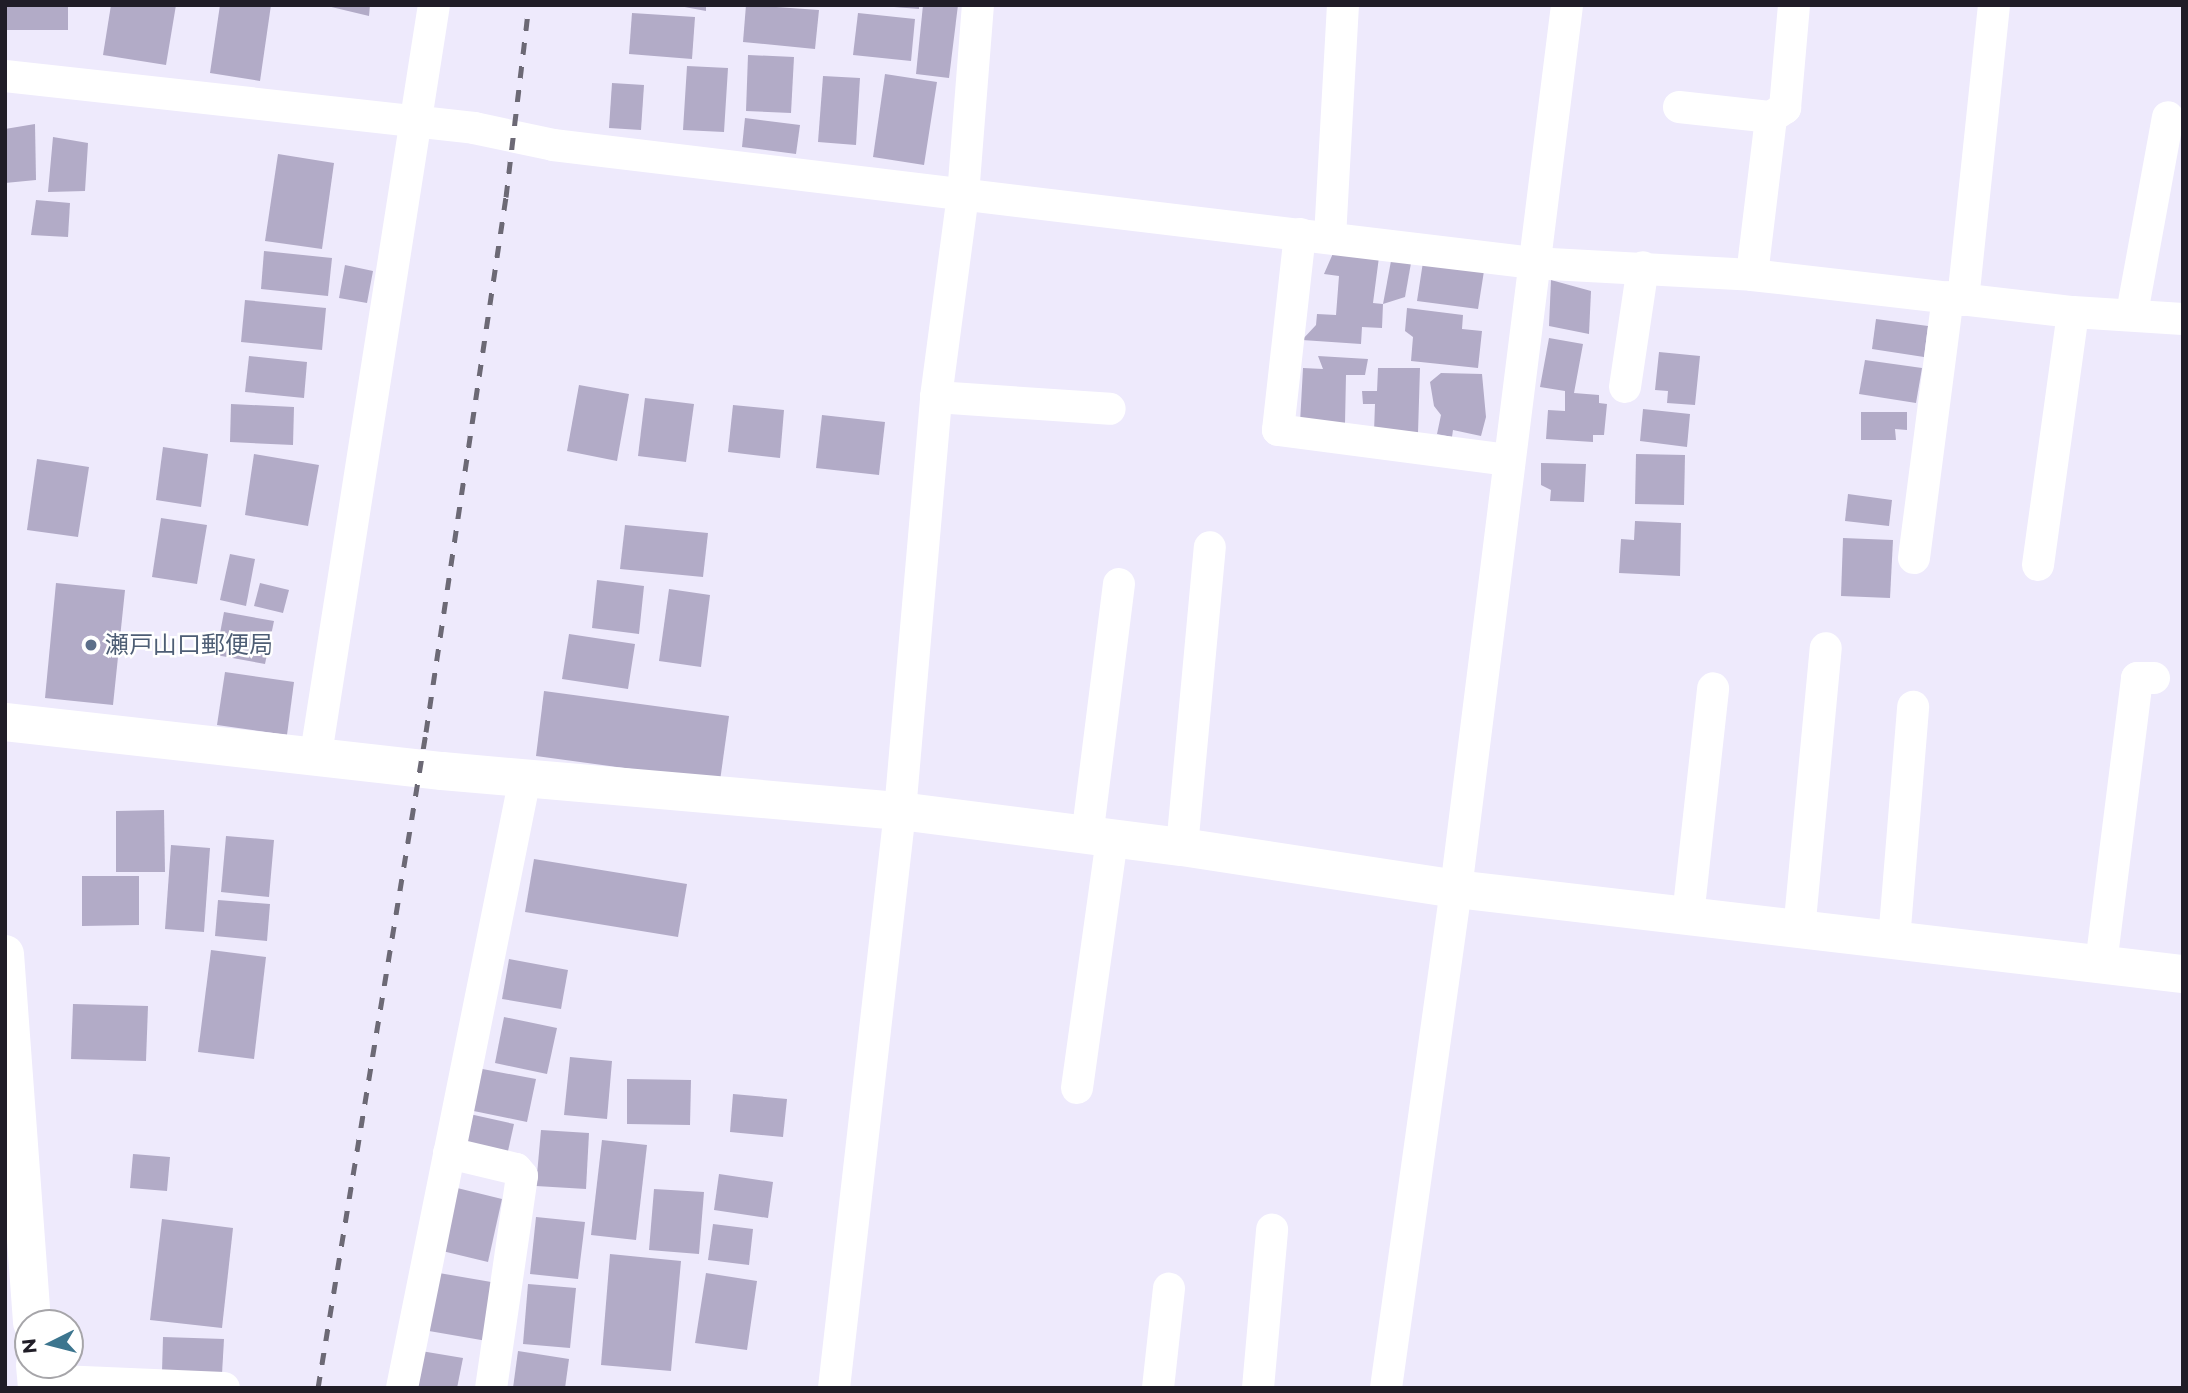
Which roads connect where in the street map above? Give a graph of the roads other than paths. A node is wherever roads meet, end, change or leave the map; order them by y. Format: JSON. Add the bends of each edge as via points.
{"nodes":[{"id":1,"x":434,"y":5,"type":"edge"},
{"id":2,"x":978,"y":5,"type":"edge"},
{"id":3,"x":1343,"y":5,"type":"edge"},
{"id":4,"x":1567,"y":5,"type":"edge"},
{"id":5,"x":1794,"y":5,"type":"edge"},
{"id":6,"x":1994,"y":5,"type":"edge"},
{"id":7,"x":5,"y":76,"type":"edge"},
{"id":8,"x":1679,"y":107,"type":"dead end"},
{"id":9,"x":1771,"y":117,"type":"junction"},
{"id":10,"x":2168,"y":117,"type":"dead end"},
{"id":11,"x":415,"y":121,"type":"junction"},
{"id":12,"x":963,"y":195,"type":"junction"},
{"id":13,"x":1315,"y":236,"type":"junction"},
{"id":14,"x":1532,"y":263,"type":"junction"},
{"id":15,"x":1643,"y":267,"type":"junction"},
{"id":16,"x":1752,"y":275,"type":"junction"},
{"id":17,"x":1956,"y":298,"type":"junction"},
{"id":18,"x":2073,"y":312,"type":"junction"},
{"id":19,"x":2132,"y":313,"type":"junction"},
{"id":20,"x":2183,"y":319,"type":"edge"},
{"id":21,"x":1625,"y":387,"type":"dead end"},
{"id":22,"x":936,"y":397,"type":"junction"},
{"id":23,"x":1110,"y":410,"type":"dead end"},
{"id":24,"x":1509,"y":460,"type":"junction"},
{"id":25,"x":1210,"y":547,"type":"dead end"},
{"id":26,"x":1914,"y":558,"type":"dead end"},
{"id":27,"x":2038,"y":565,"type":"dead end"},
{"id":28,"x":1119,"y":584,"type":"dead end"},
{"id":29,"x":1826,"y":648,"type":"dead end"},
{"id":30,"x":2154,"y":678,"type":"dead end"},
{"id":31,"x":1713,"y":688,"type":"dead end"},
{"id":32,"x":1913,"y":707,"type":"dead end"},
{"id":33,"x":5,"y":722,"type":"edge"},
{"id":34,"x":316,"y":754,"type":"junction"},
{"id":35,"x":525,"y":778,"type":"junction"},
{"id":36,"x":900,"y":811,"type":"junction"},
{"id":37,"x":1100,"y":838,"type":"junction"},
{"id":38,"x":1182,"y":847,"type":"junction"},
{"id":39,"x":1456,"y":889,"type":"junction"},
{"id":40,"x":1688,"y":916,"type":"junction"},
{"id":41,"x":1799,"y":931,"type":"junction"},
{"id":42,"x":1894,"y":940,"type":"junction"},
{"id":43,"x":5,"y":954,"type":"edge"},
{"id":44,"x":2101,"y":964,"type":"junction"},
{"id":45,"x":2183,"y":974,"type":"edge"},
{"id":46,"x":1077,"y":1088,"type":"dead end"},
{"id":47,"x":449,"y":1153,"type":"junction"},
{"id":48,"x":1272,"y":1230,"type":"dead end"},
{"id":49,"x":1169,"y":1289,"type":"dead end"},
{"id":50,"x":31,"y":1309,"type":"edge"},
{"id":51,"x":55,"y":1379,"type":"edge"},
{"id":52,"x":224,"y":1388,"type":"edge"},
{"id":53,"x":402,"y":1388,"type":"edge"},
{"id":54,"x":491,"y":1388,"type":"edge"},
{"id":55,"x":834,"y":1388,"type":"edge"},
{"id":56,"x":1158,"y":1388,"type":"edge"},
{"id":57,"x":1258,"y":1388,"type":"edge"},
{"id":58,"x":1386,"y":1388,"type":"edge"}],
"edges":[{"from":1,"to":11,"type":"street"},
{"from":2,"to":12,"type":"street"},
{"from":3,"to":13,"type":"street"},
{"from":4,"to":14,"type":"street"},
{"from":5,"to":9,"type":"street","via":[[1785,108]]},
{"from":6,"to":17,"type":"street"},
{"from":7,"to":11,"type":"street"},
{"from":8,"to":9,"type":"street"},
{"from":9,"to":16,"type":"street"},
{"from":10,"to":19,"type":"street"},
{"from":11,"to":12,"type":"street","via":[[553,145]]},
{"from":11,"to":34,"type":"street"},
{"from":12,"to":13,"type":"street"},
{"from":12,"to":22,"type":"street"},
{"from":13,"to":14,"type":"street"},
{"from":13,"to":24,"type":"street","via":[[1278,430]]},
{"from":14,"to":15,"type":"street"},
{"from":14,"to":24,"type":"street"},
{"from":15,"to":16,"type":"street"},
{"from":15,"to":21,"type":"street"},
{"from":16,"to":17,"type":"street"},
{"from":17,"to":18,"type":"street"},
{"from":17,"to":26,"type":"street"},
{"from":18,"to":19,"type":"street"},
{"from":18,"to":27,"type":"street"},
{"from":19,"to":20,"type":"street"},
{"from":22,"to":23,"type":"street"},
{"from":22,"to":36,"type":"street"},
{"from":24,"to":39,"type":"street"},
{"from":25,"to":38,"type":"street"},
{"from":28,"to":37,"type":"street"},
{"from":29,"to":41,"type":"street"},
{"from":30,"to":44,"type":"street","via":[[2137,678]]},
{"from":31,"to":40,"type":"street"},
{"from":32,"to":42,"type":"street"},
{"from":33,"to":34,"type":"street"},
{"from":34,"to":35,"type":"street"},
{"from":35,"to":36,"type":"street"},
{"from":35,"to":47,"type":"street"},
{"from":36,"to":37,"type":"street"},
{"from":36,"to":55,"type":"street"},
{"from":37,"to":38,"type":"street"},
{"from":37,"to":46,"type":"street"},
{"from":38,"to":39,"type":"street"},
{"from":39,"to":40,"type":"street"},
{"from":39,"to":58,"type":"street"},
{"from":40,"to":41,"type":"street"},
{"from":41,"to":42,"type":"street"},
{"from":42,"to":44,"type":"street"},
{"from":43,"to":50,"type":"street"},
{"from":44,"to":45,"type":"street"},
{"from":47,"to":53,"type":"street"},
{"from":47,"to":54,"type":"street","via":[[516,1169],[522,1176]]},
{"from":48,"to":57,"type":"street"},
{"from":49,"to":56,"type":"street"},
{"from":51,"to":52,"type":"street"}]}
